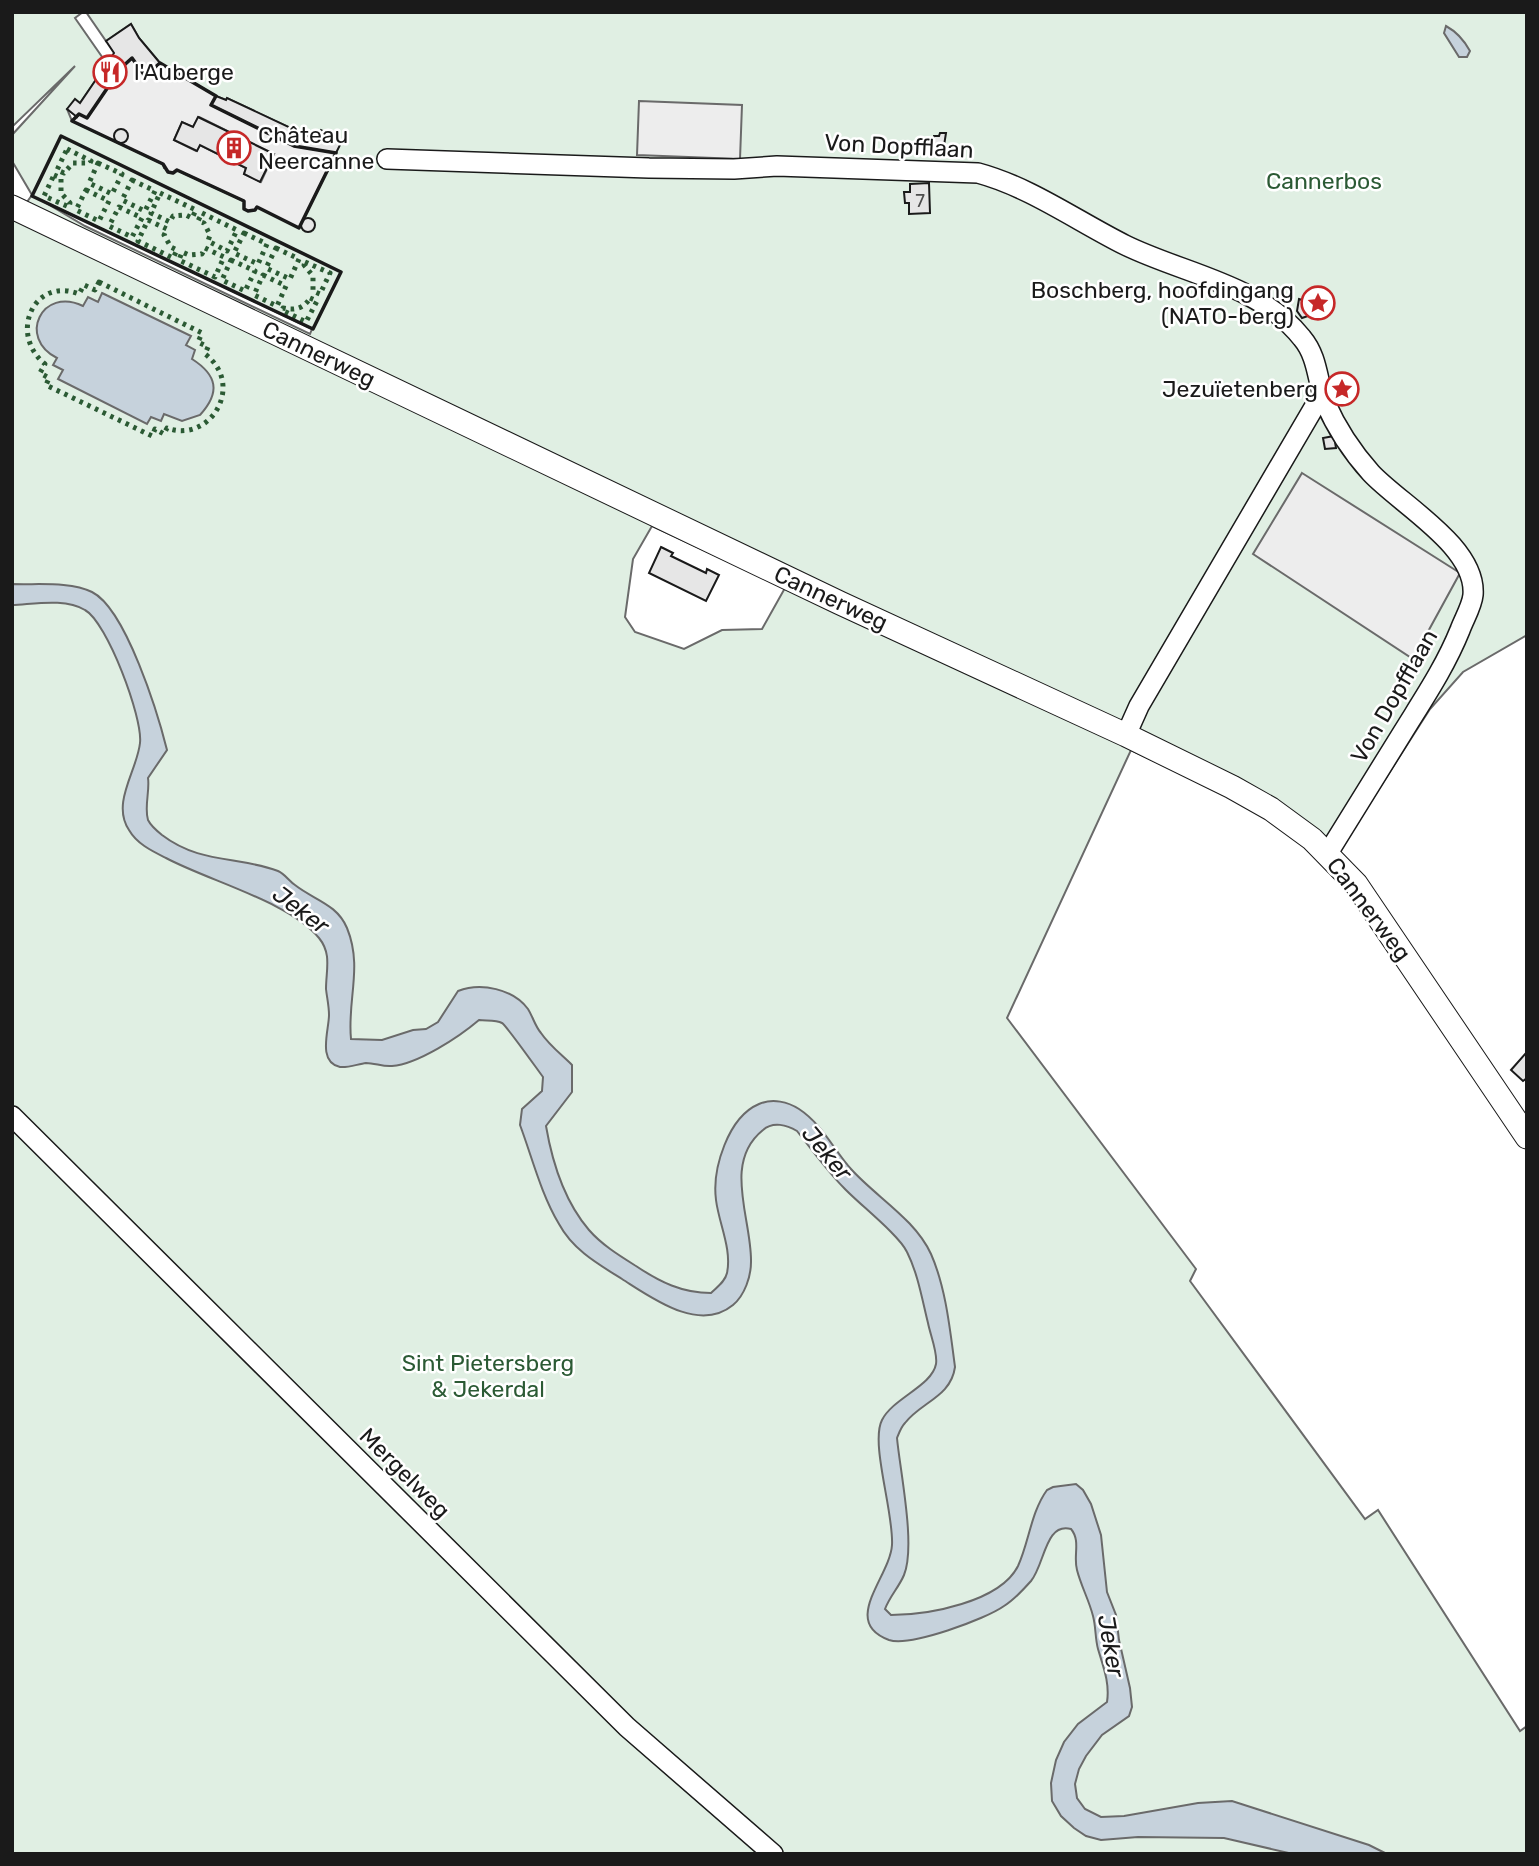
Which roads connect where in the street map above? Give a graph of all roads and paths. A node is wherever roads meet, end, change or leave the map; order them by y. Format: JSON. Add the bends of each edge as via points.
{"nodes":[{"id":1,"x":387,"y":159,"type":"dead end"},
{"id":2,"x":12,"y":207,"type":"edge"},
{"id":3,"x":1324,"y":399,"type":"junction"},
{"id":4,"x":1126,"y":735,"type":"junction"},
{"id":5,"x":1328,"y":853,"type":"junction"},
{"id":6,"x":12,"y":1116,"type":"edge"},
{"id":7,"x":1527,"y":1137,"type":"edge"},
{"id":8,"x":773,"y":1854,"type":"edge"}],
"edges":[{"from":1,"to":3,"type":"street","name":"Von Dopfflaan","via":[[649,168],[777,166],[991,176],[1128,246],[1261,303],[1304,340],[1319,371]]},
{"from":2,"to":4,"type":"main road","name":"Cannerweg"},
{"from":3,"to":4,"type":"street","via":[[1316,404],[1139,705]]},
{"from":3,"to":5,"type":"street","name":"Von Dopfflaan","via":[[1371,473],[1456,550],[1473,583],[1473,598],[1439,675]]},
{"from":4,"to":5,"type":"main road","name":"Cannerweg","via":[[1271,809]]},
{"from":5,"to":7,"type":"main road","name":"Cannerweg","via":[[1374,908]]},
{"from":6,"to":8,"type":"street","name":"Mergelweg","via":[[627,1727]]}]}
